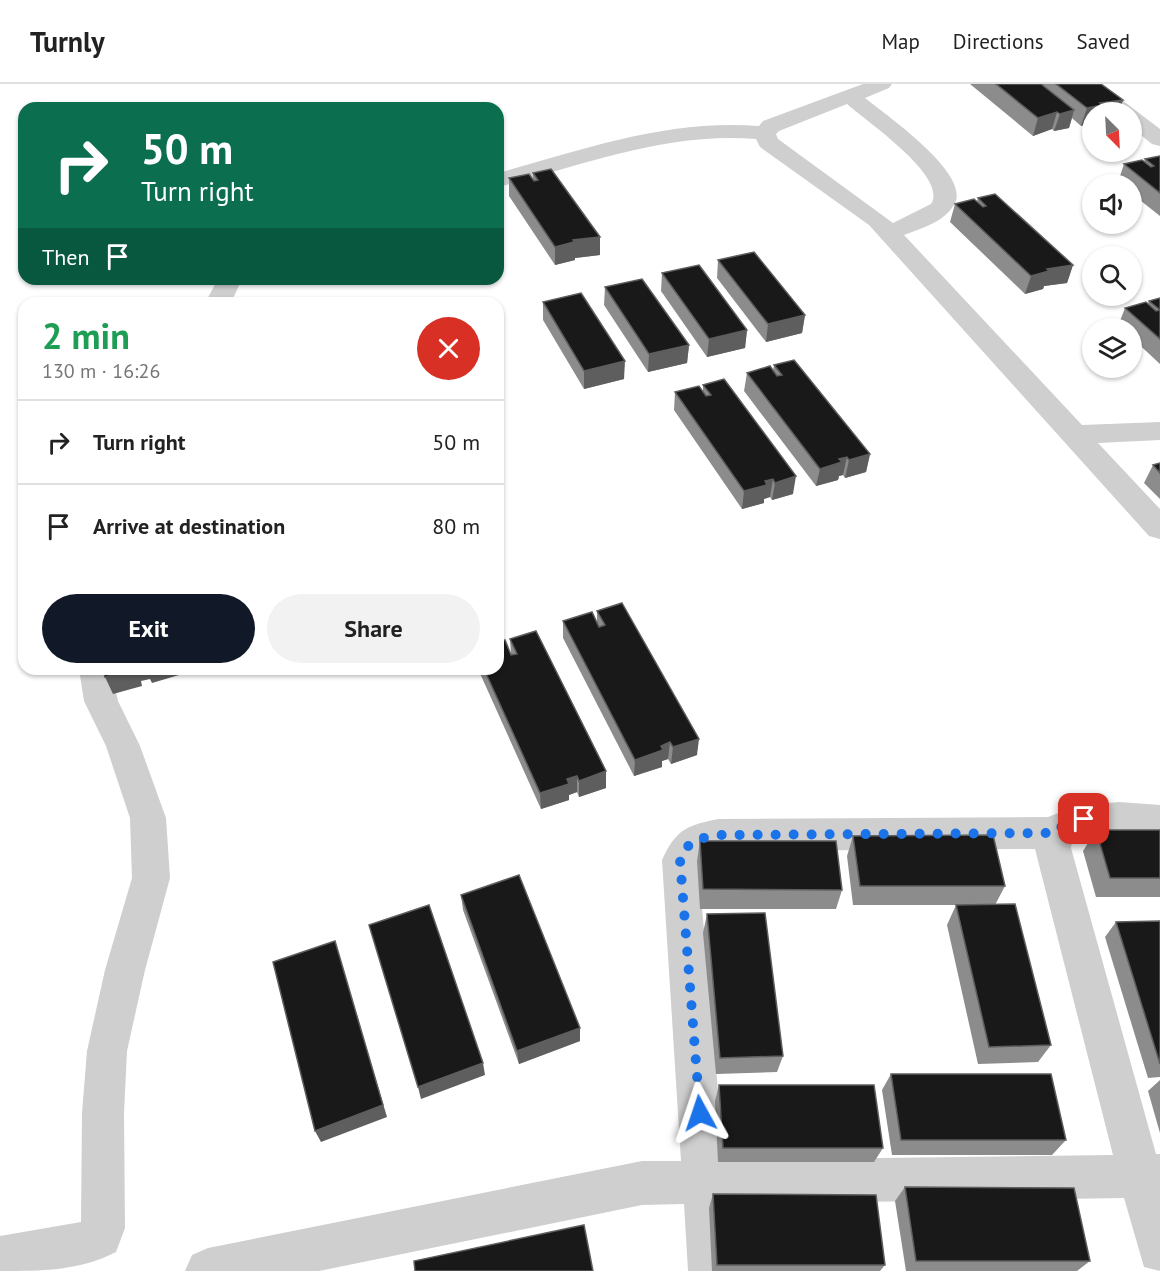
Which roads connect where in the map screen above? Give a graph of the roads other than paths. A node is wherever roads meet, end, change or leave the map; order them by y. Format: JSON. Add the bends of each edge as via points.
{"nodes":[{"id":1,"x":882,"y":84,"type":"edge"},
{"id":2,"x":1090,"y":84,"type":"edge"},
{"id":3,"x":850,"y":96,"type":"junction"},
{"id":4,"x":1110,"y":102,"type":"edge"},
{"id":5,"x":1142,"y":125,"type":"edge"},
{"id":6,"x":765,"y":133,"type":"junction"},
{"id":7,"x":1160,"y":139,"type":"edge"},
{"id":8,"x":504,"y":178,"type":"edge"},
{"id":9,"x":890,"y":233,"type":"junction"},
{"id":10,"x":1160,"y":431,"type":"edge"},
{"id":11,"x":1075,"y":435,"type":"junction"},
{"id":12,"x":1160,"y":528,"type":"edge"},
{"id":13,"x":96,"y":675,"type":"edge"},
{"id":14,"x":1160,"y":820,"type":"edge"},
{"id":15,"x":1054,"y":833,"type":"junction"},
{"id":16,"x":1150,"y":1176,"type":"edge"},
{"id":17,"x":705,"y":1182,"type":"junction"},
{"id":18,"x":1160,"y":1251,"type":"edge"},
{"id":19,"x":0,"y":1259,"type":"edge"},
{"id":20,"x":208,"y":1271,"type":"edge"},
{"id":21,"x":711,"y":1271,"type":"edge"}],
"edges":[{"from":1,"to":3,"type":"street"},
{"from":2,"to":4,"type":"street"},
{"from":3,"to":6,"type":"street","via":[[771,126]]},
{"from":3,"to":9,"type":"street","via":[[943,182],[944,204]]},
{"from":5,"to":7,"type":"street"},
{"from":6,"to":8,"type":"street","via":[[689,132],[632,143]]},
{"from":6,"to":9,"type":"street","via":[[768,142]]},
{"from":9,"to":11,"type":"street"},
{"from":10,"to":11,"type":"street"},
{"from":11,"to":12,"type":"street"},
{"from":13,"to":19,"type":"street","via":[[101,701],[123,746],[148,818],[151,878],[107,1051],[103,1228],[100,1236],[87,1244]]},
{"from":14,"to":15,"type":"street","via":[[1084,819],[1065,824]]},
{"from":15,"to":16,"type":"street","via":[[1053,849]]},
{"from":15,"to":17,"type":"street","via":[[719,835],[686,845],[680,860]]},
{"from":16,"to":17,"type":"street"},
{"from":16,"to":18,"type":"street"},
{"from":17,"to":20,"type":"street","via":[[642,1183],[593,1191]]},
{"from":17,"to":21,"type":"street"}]}
